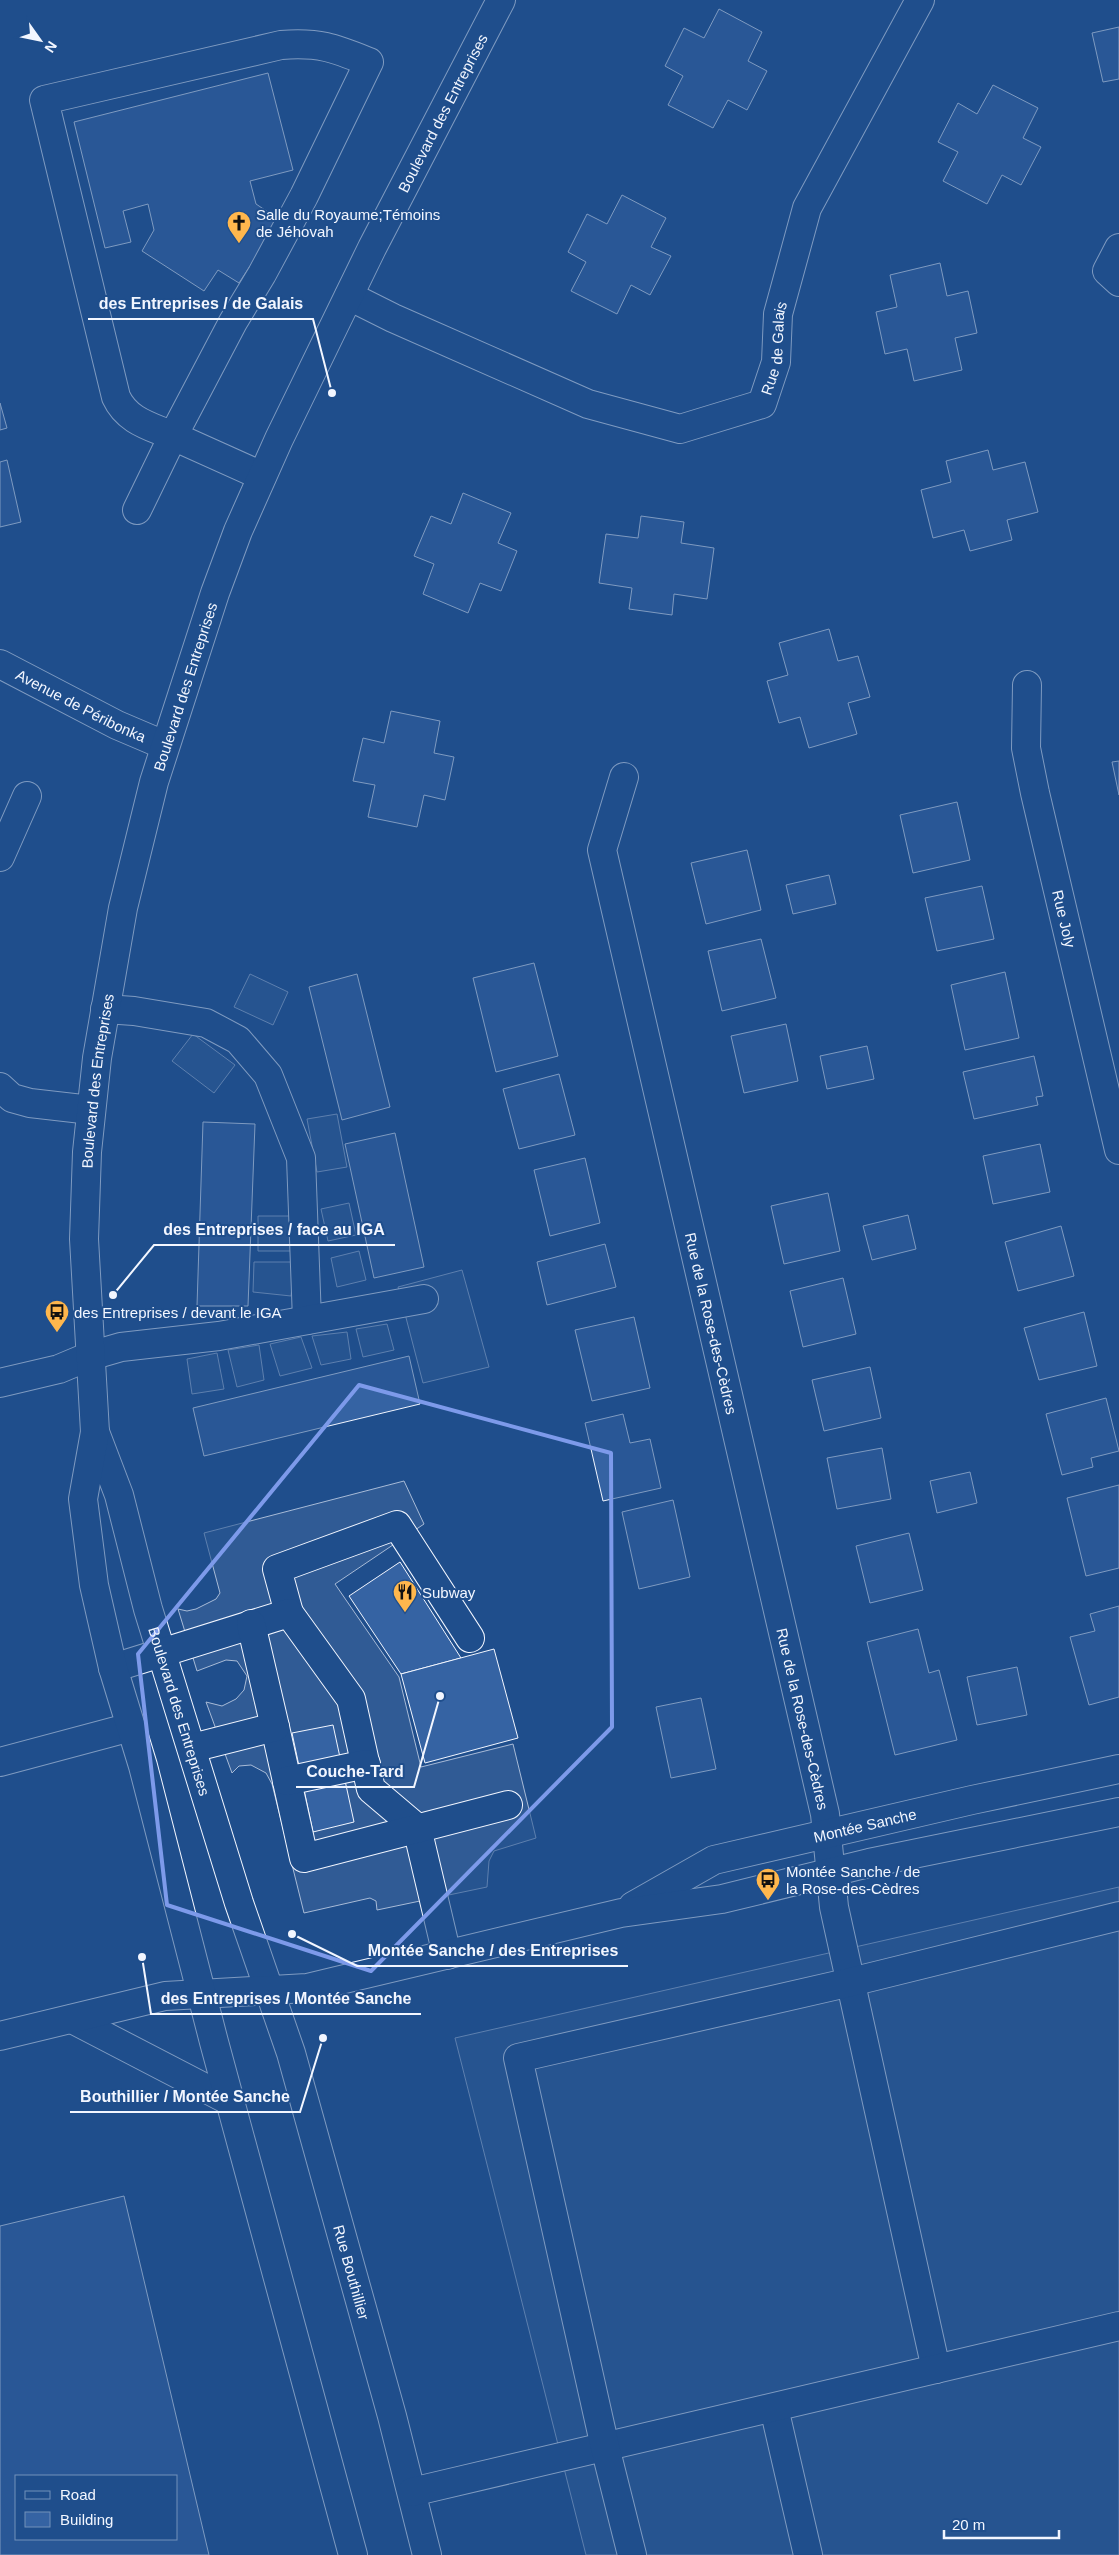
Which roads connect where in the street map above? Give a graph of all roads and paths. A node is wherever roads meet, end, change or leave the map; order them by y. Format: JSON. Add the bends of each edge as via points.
{"nodes":[{"id":1,"x":501,"y":0,"type":"edge"},
{"id":2,"x":920,"y":0,"type":"edge"},
{"id":3,"x":1119,"y":248,"type":"edge"},
{"id":4,"x":1119,"y":282,"type":"edge"},
{"id":5,"x":349,"y":296,"type":"junction"},
{"id":6,"x":173,"y":436,"type":"junction"},
{"id":7,"x":262,"y":476,"type":"junction"},
{"id":8,"x":137,"y":510,"type":"dead end"},
{"id":9,"x":0,"y":664,"type":"edge"},
{"id":10,"x":1027,"y":684,"type":"dead end"},
{"id":11,"x":164,"y":745,"type":"junction"},
{"id":12,"x":624,"y":777,"type":"dead end"},
{"id":13,"x":27,"y":796,"type":"dead end"},
{"id":14,"x":0,"y":857,"type":"edge"},
{"id":15,"x":105,"y":1009,"type":"junction"},
{"id":16,"x":4,"y":1095,"type":"edge"},
{"id":17,"x":91,"y":1110,"type":"junction"},
{"id":18,"x":1119,"y":1150,"type":"edge"},
{"id":19,"x":424,"y":1299,"type":"dead end"},
{"id":20,"x":307,"y":1320,"type":"junction"},
{"id":21,"x":90,"y":1356,"type":"junction"},
{"id":22,"x":0,"y":1383,"type":"edge"},
{"id":23,"x":95,"y":1432,"type":"junction"},
{"id":24,"x":289,"y":1613,"type":"junction"},
{"id":25,"x":251,"y":1624,"type":"junction"},
{"id":26,"x":470,"y":1638,"type":"dead end"},
{"id":27,"x":161,"y":1652,"type":"junction"},
{"id":28,"x":113,"y":1668,"type":"junction"},
{"id":29,"x":131,"y":1727,"type":"junction"},
{"id":30,"x":275,"y":1727,"type":"junction"},
{"id":31,"x":192,"y":1748,"type":"junction"},
{"id":32,"x":0,"y":1762,"type":"edge"},
{"id":33,"x":366,"y":1764,"type":"junction"},
{"id":34,"x":1119,"y":1769,"type":"edge"},
{"id":35,"x":287,"y":1781,"type":"junction"},
{"id":36,"x":508,"y":1805,"type":"dead end"},
{"id":37,"x":1119,"y":1812,"type":"edge"},
{"id":38,"x":417,"y":1828,"type":"junction"},
{"id":39,"x":826,"y":1834,"type":"junction"},
{"id":40,"x":830,"y":1873,"type":"junction"},
{"id":41,"x":621,"y":1913,"type":"junction"},
{"id":42,"x":1119,"y":1916,"type":"edge"},
{"id":43,"x":447,"y":1955,"type":"junction"},
{"id":44,"x":851,"y":1982,"type":"junction"},
{"id":45,"x":268,"y":1991,"type":"junction"},
{"id":46,"x":201,"y":1994,"type":"junction"},
{"id":47,"x":72,"y":2019,"type":"junction"},
{"id":48,"x":2,"y":2030,"type":"edge"},
{"id":49,"x":230,"y":2101,"type":"junction"},
{"id":50,"x":1119,"y":2326,"type":"edge"},
{"id":51,"x":936,"y":2369,"type":"junction"},
{"id":52,"x":774,"y":2408,"type":"junction"},
{"id":53,"x":605,"y":2447,"type":"junction"},
{"id":54,"x":412,"y":2492,"type":"junction"},
{"id":55,"x":354,"y":2555,"type":"edge"},
{"id":56,"x":427,"y":2555,"type":"edge"},
{"id":57,"x":632,"y":2555,"type":"edge"},
{"id":58,"x":808,"y":2555,"type":"edge"}],
"edges":[{"from":1,"to":5,"type":"street","name":"Boulevard des Entreprises"},
{"from":2,"to":5,"type":"street","name":"Rue de Galais","via":[[807,208],[778,314],[776,362],[762,404],[680,429],[588,404]]},
{"from":3,"to":4,"type":"street","via":[[1107,271]]},
{"from":5,"to":7,"type":"street","name":"Boulevard des Entreprises"},
{"from":6,"to":6,"type":"street","via":[[232,322],[304,196],[369,62],[330,46],[281,44],[44,100],[116,397],[129,417]]},
{"from":6,"to":7,"type":"street"},
{"from":6,"to":8,"type":"street"},
{"from":7,"to":11,"type":"street","name":"Boulevard des Entreprises","via":[[214,593]]},
{"from":9,"to":11,"type":"street","name":"Avenue de Péribonka","via":[[123,728]]},
{"from":10,"to":18,"type":"street","name":"Rue Joly","via":[[1026,748],[1035,794]]},
{"from":11,"to":15,"type":"street","name":"Boulevard des Entreprises","via":[[125,900]]},
{"from":12,"to":39,"type":"street","name":"Rue de la Rose-des-Cèdres","via":[[602,850],[825,1814]]},
{"from":13,"to":14,"type":"street"},
{"from":15,"to":17,"type":"street","name":"Boulevard des Entreprises"},
{"from":15,"to":20,"type":"street","via":[[206,1023],[238,1040],[268,1074],[300,1158]]},
{"from":16,"to":17,"type":"street"},
{"from":17,"to":21,"type":"street","name":"Boulevard des Entreprises","via":[[86,1152],[84,1231]]},
{"from":19,"to":20,"type":"street"},
{"from":20,"to":21,"type":"street","via":[[219,1336],[135,1344]]},
{"from":21,"to":22,"type":"street","via":[[59,1369]]},
{"from":21,"to":23,"type":"street","name":"Boulevard des Entreprises"},
{"from":23,"to":27,"type":"street","name":"Boulevard des Entreprises","via":[[119,1495]]},
{"from":23,"to":28,"type":"street","name":"Boulevard des Entreprises","via":[[83,1499],[94,1585]]},
{"from":24,"to":25,"type":"street"},
{"from":24,"to":26,"type":"street","via":[[277,1569],[396,1525]]},
{"from":24,"to":33,"type":"street","via":[[351,1698]]},
{"from":25,"to":27,"type":"street"},
{"from":25,"to":30,"type":"street"},
{"from":27,"to":28,"type":"street"},
{"from":27,"to":31,"type":"street","name":"Boulevard des Entreprises"},
{"from":28,"to":29,"type":"street","name":"Boulevard des Entreprises"},
{"from":29,"to":32,"type":"street"},
{"from":29,"to":46,"type":"street","name":"Boulevard des Entreprises"},
{"from":30,"to":31,"type":"street"},
{"from":30,"to":35,"type":"street"},
{"from":31,"to":45,"type":"street","name":"Boulevard des Entreprises"},
{"from":33,"to":35,"type":"street"},
{"from":33,"to":38,"type":"street","via":[[371,1789]]},
{"from":34,"to":39,"type":"street","name":"Montée Sanche"},
{"from":35,"to":38,"type":"street","via":[[304,1858]]},
{"from":36,"to":38,"type":"street"},
{"from":37,"to":40,"type":"street","name":"Montée Sanche"},
{"from":38,"to":43,"type":"street"},
{"from":39,"to":40,"type":"street","name":"Rue de la Rose-des-Cèdres"},
{"from":39,"to":41,"type":"street","name":"Montée Sanche","via":[[714,1860]]},
{"from":40,"to":41,"type":"street","name":"Montée Sanche","via":[[722,1899]]},
{"from":40,"to":44,"type":"street","name":"Rue de la Rose-des-Cèdres","via":[[834,1907]]},
{"from":41,"to":43,"type":"street","name":"Montée Sanche"},
{"from":42,"to":44,"type":"street"},
{"from":43,"to":45,"type":"street","name":"Montée Sanche","via":[[307,1988]]},
{"from":44,"to":51,"type":"street","name":"Rue de la Rose-des-Cèdres"},
{"from":44,"to":53,"type":"street","via":[[518,2058]]},
{"from":45,"to":46,"type":"street","name":"Montée Sanche"},
{"from":45,"to":54,"type":"street","name":"Rue Bouthillier","via":[[291,2053]]},
{"from":46,"to":47,"type":"street","name":"Montée Sanche","via":[[165,1996]]},
{"from":46,"to":49,"type":"street"},
{"from":47,"to":48,"type":"street","name":"Montée Sanche"},
{"from":47,"to":49,"type":"street"},
{"from":49,"to":55,"type":"street"},
{"from":50,"to":51,"type":"street"},
{"from":51,"to":52,"type":"street"},
{"from":52,"to":53,"type":"street"},
{"from":52,"to":58,"type":"street"},
{"from":53,"to":54,"type":"street"},
{"from":53,"to":57,"type":"street"},
{"from":54,"to":56,"type":"street","name":"Rue Bouthillier"}]}
